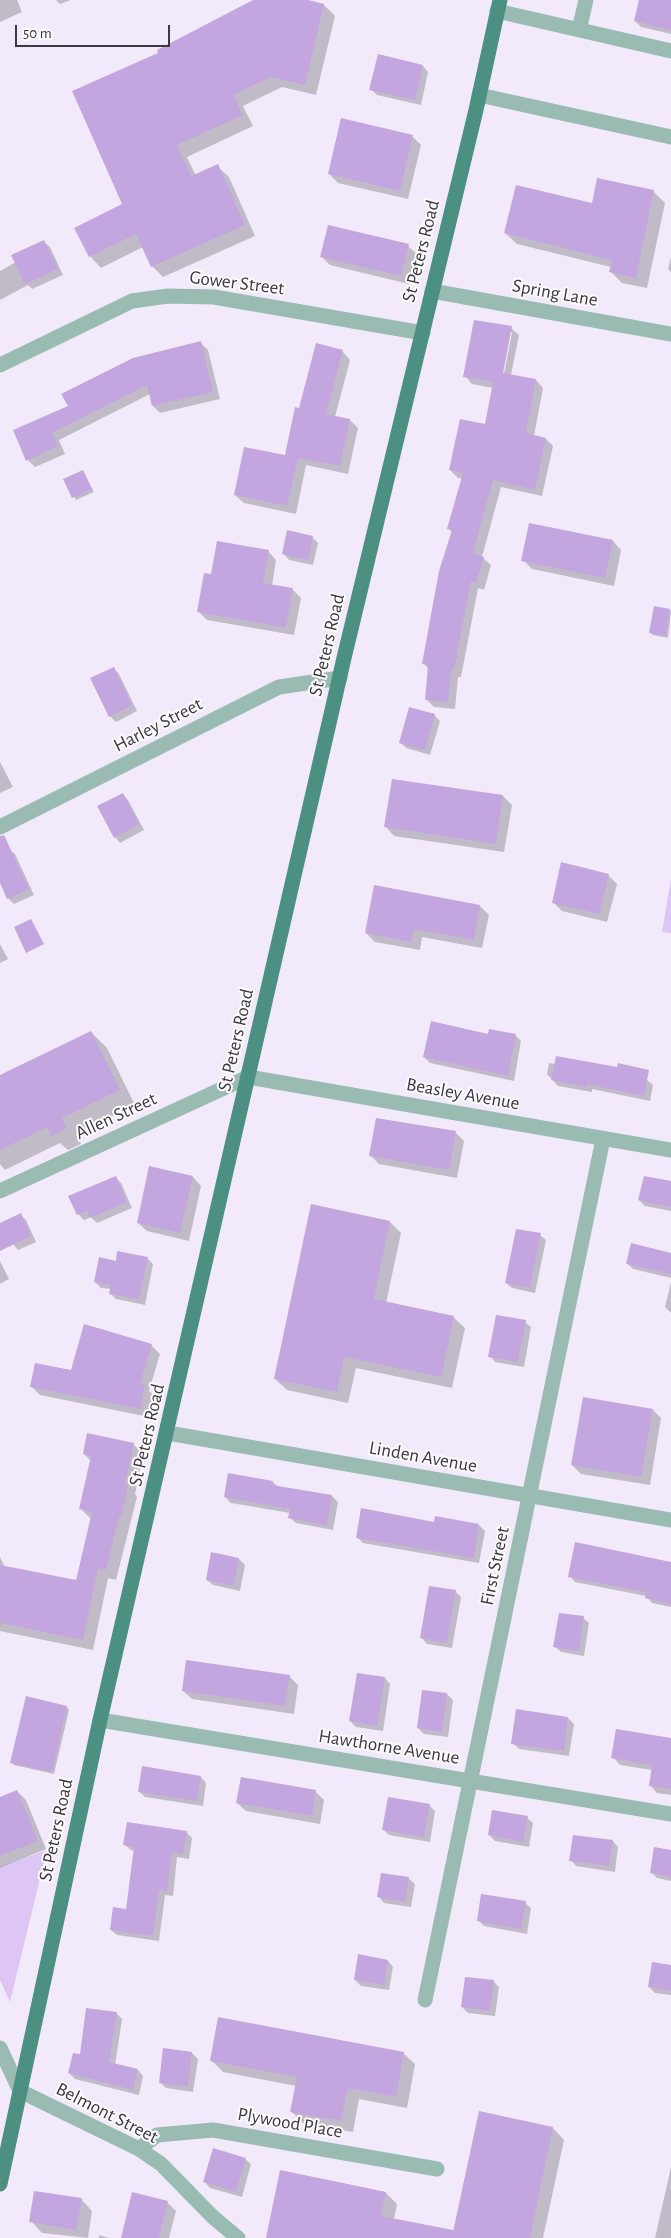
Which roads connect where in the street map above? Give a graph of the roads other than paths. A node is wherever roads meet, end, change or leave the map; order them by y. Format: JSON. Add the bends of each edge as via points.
{"nodes":[{"id":1,"x":586,"y":0,"type":"edge"},
{"id":2,"x":499,"y":6,"type":"edge"},
{"id":3,"x":579,"y":30,"type":"junction"},
{"id":4,"x":671,"y":51,"type":"edge"},
{"id":5,"x":479,"y":96,"type":"junction"},
{"id":6,"x":671,"y":137,"type":"edge"},
{"id":7,"x":432,"y":291,"type":"junction"},
{"id":8,"x":423,"y":333,"type":"junction"},
{"id":9,"x":671,"y":334,"type":"edge"},
{"id":10,"x":0,"y":366,"type":"edge"},
{"id":11,"x":340,"y":678,"type":"junction"},
{"id":12,"x":0,"y":827,"type":"edge"},
{"id":13,"x":248,"y":1077,"type":"junction"},
{"id":14,"x":603,"y":1139,"type":"junction"},
{"id":15,"x":671,"y":1150,"type":"edge"},
{"id":16,"x":0,"y":1191,"type":"edge"},
{"id":17,"x":168,"y":1433,"type":"junction"},
{"id":18,"x":530,"y":1496,"type":"junction"},
{"id":19,"x":671,"y":1520,"type":"edge"},
{"id":20,"x":100,"y":1720,"type":"junction"},
{"id":21,"x":471,"y":1781,"type":"junction"},
{"id":22,"x":671,"y":1814,"type":"edge"},
{"id":23,"x":425,"y":2000,"type":"dead end"},
{"id":24,"x":0,"y":2048,"type":"edge"},
{"id":25,"x":20,"y":2091,"type":"junction"},
{"id":26,"x":139,"y":2149,"type":"junction"},
{"id":27,"x":437,"y":2169,"type":"dead end"},
{"id":28,"x":0,"y":2184,"type":"edge"},
{"id":29,"x":238,"y":2238,"type":"edge"}],
"edges":[{"from":1,"to":3,"type":"street"},
{"from":2,"to":3,"type":"street"},
{"from":2,"to":5,"type":"main road","name":"St Peters Road"},
{"from":3,"to":4,"type":"street"},
{"from":5,"to":6,"type":"street"},
{"from":5,"to":7,"type":"main road","name":"St Peters Road"},
{"from":7,"to":8,"type":"main road","name":"St Peters Road"},
{"from":7,"to":9,"type":"street","name":"Spring Lane"},
{"from":8,"to":10,"type":"street","name":"Gower Street","via":[[214,297],[168,296],[132,301]]},
{"from":8,"to":11,"type":"main road","name":"St Peters Road"},
{"from":11,"to":12,"type":"street","name":"Harley Street","via":[[279,688]]},
{"from":11,"to":13,"type":"main road","name":"St Peters Road"},
{"from":13,"to":14,"type":"street","name":"Beasley Avenue"},
{"from":13,"to":16,"type":"street","name":"Allen Street"},
{"from":13,"to":17,"type":"main road","name":"St Peters Road"},
{"from":14,"to":15,"type":"street","name":"Beasley Avenue"},
{"from":14,"to":18,"type":"street","name":"First Street"},
{"from":17,"to":18,"type":"street","name":"Linden Avenue"},
{"from":17,"to":20,"type":"main road","name":"St Peters Road"},
{"from":18,"to":19,"type":"street","name":"Linden Avenue"},
{"from":18,"to":21,"type":"street","name":"First Street"},
{"from":20,"to":21,"type":"street","name":"Hawthorne Avenue"},
{"from":20,"to":25,"type":"main road","name":"St Peters Road"},
{"from":21,"to":22,"type":"street","name":"Hawthorne Avenue"},
{"from":21,"to":23,"type":"street","name":"First Street"},
{"from":24,"to":25,"type":"street"},
{"from":25,"to":26,"type":"street","name":"Belmont Street"},
{"from":25,"to":28,"type":"main road","name":"St Peters Road"},
{"from":26,"to":27,"type":"street","name":"Plywood Place","via":[[157,2134],[213,2130]]},
{"from":26,"to":29,"type":"street","name":"Belmont Street","via":[[161,2164]]}]}
